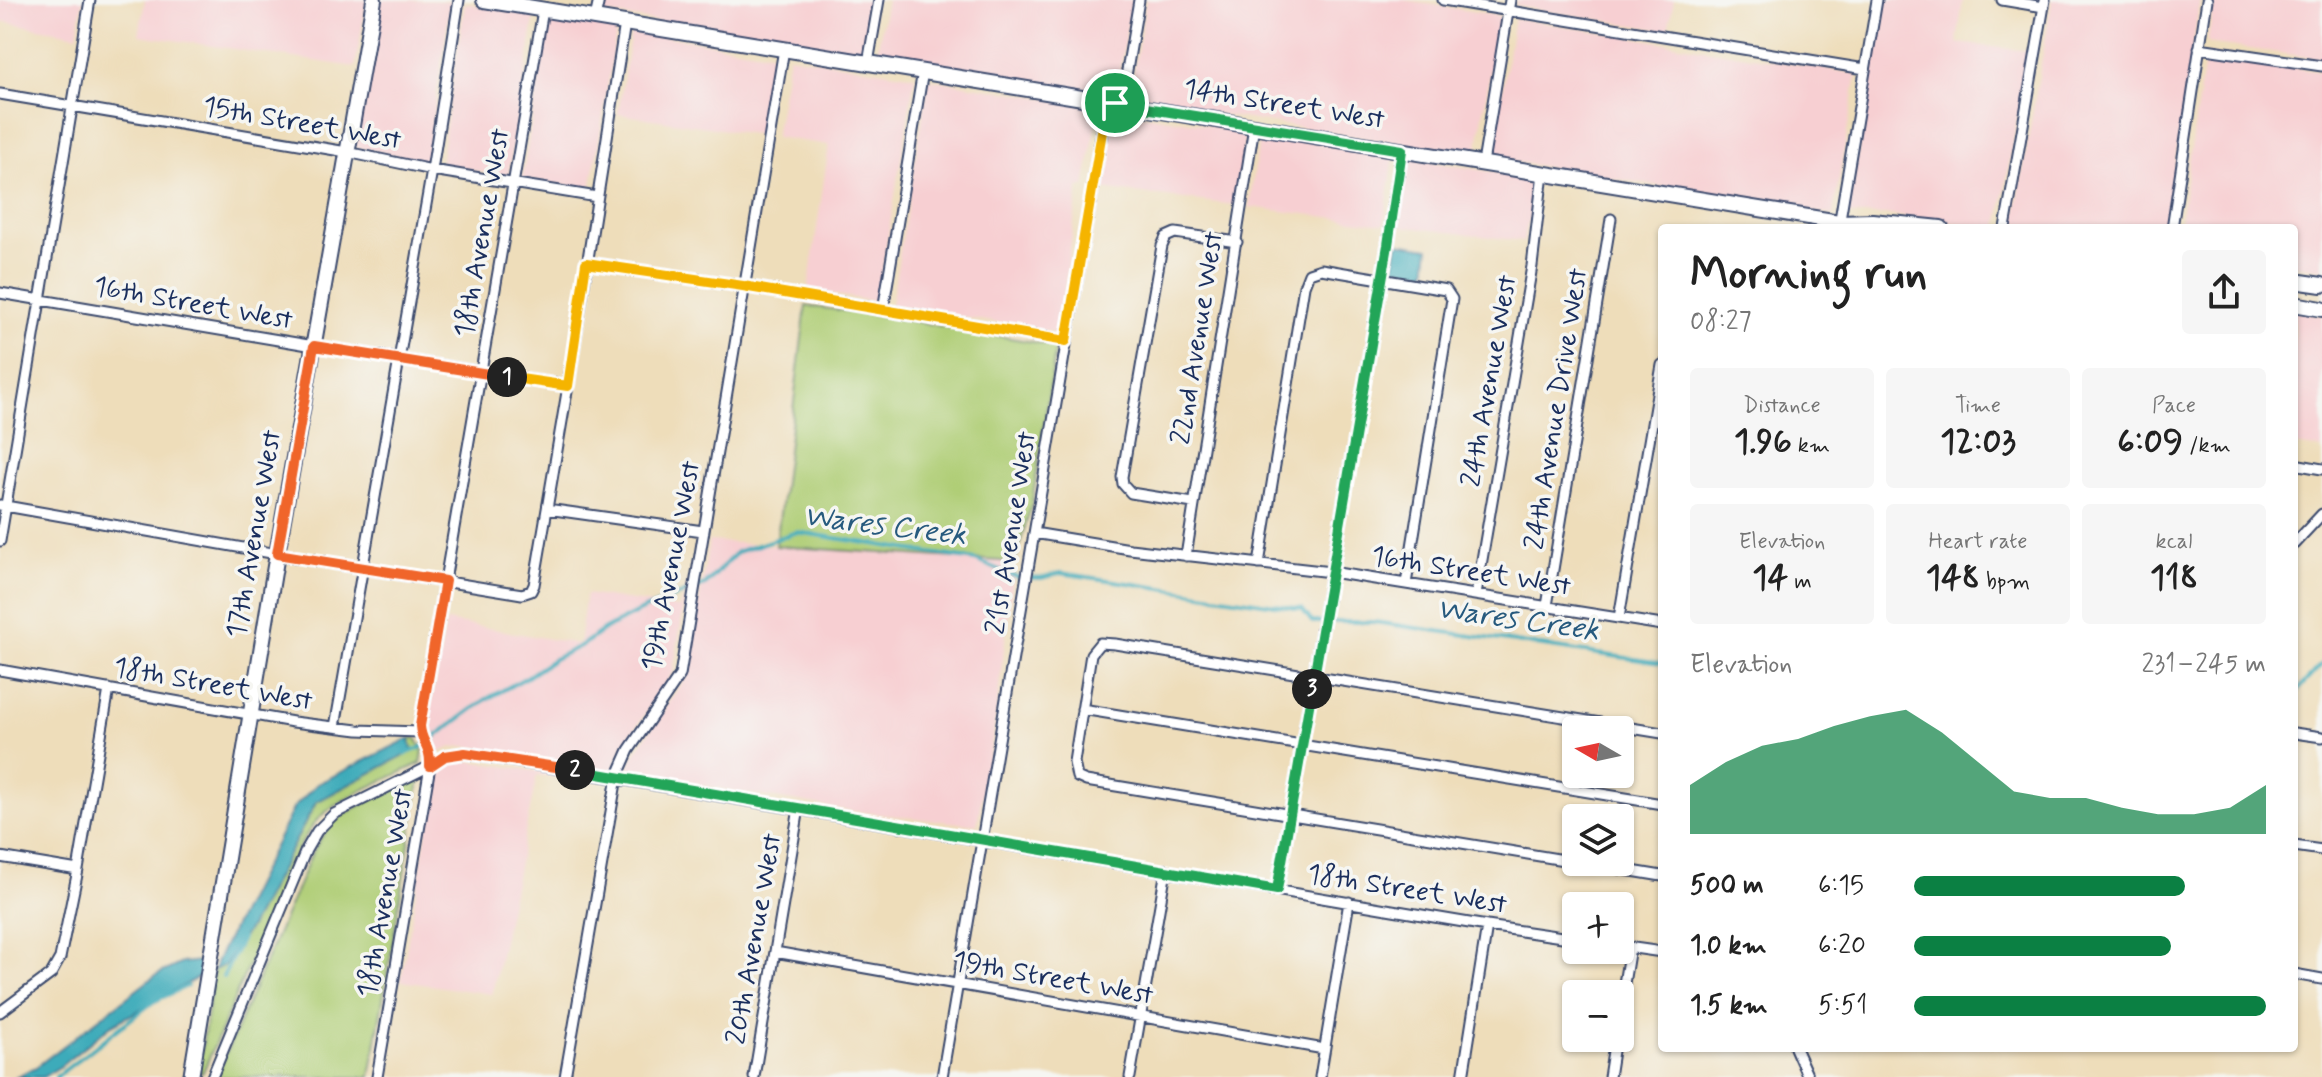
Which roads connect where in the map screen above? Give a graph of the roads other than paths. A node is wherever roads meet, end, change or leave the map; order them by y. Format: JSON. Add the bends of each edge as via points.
{"nodes":[{"id":1,"x":90,"y":0,"type":"edge"},
{"id":2,"x":374,"y":0,"type":"edge"},
{"id":3,"x":459,"y":0,"type":"edge"},
{"id":4,"x":484,"y":0,"type":"edge"},
{"id":5,"x":599,"y":0,"type":"edge"},
{"id":6,"x":879,"y":0,"type":"edge"},
{"id":7,"x":1139,"y":0,"type":"edge"},
{"id":8,"x":1443,"y":0,"type":"edge"},
{"id":9,"x":1877,"y":0,"type":"edge"},
{"id":10,"x":2002,"y":0,"type":"edge"},
{"id":11,"x":2207,"y":0,"type":"edge"},
{"id":12,"x":2044,"y":3,"type":"edge"},
{"id":13,"x":1509,"y":5,"type":"edge"},
{"id":14,"x":543,"y":10,"type":"junction"},
{"id":15,"x":595,"y":18,"type":"junction"},
{"id":16,"x":625,"y":23,"type":"junction"},
{"id":17,"x":2199,"y":48,"type":"junction"},
{"id":18,"x":784,"y":49,"type":"junction"},
{"id":19,"x":868,"y":63,"type":"junction"},
{"id":20,"x":2322,"y":66,"type":"edge"},
{"id":21,"x":1865,"y":69,"type":"junction"},
{"id":22,"x":923,"y":71,"type":"junction"},
{"id":23,"x":0,"y":94,"type":"edge"},
{"id":24,"x":1115,"y":103,"type":"junction"},
{"id":25,"x":72,"y":106,"type":"junction"},
{"id":26,"x":1254,"y":126,"type":"junction"},
{"id":27,"x":1402,"y":150,"type":"junction"},
{"id":28,"x":347,"y":152,"type":"junction"},
{"id":29,"x":1483,"y":163,"type":"junction"},
{"id":30,"x":432,"y":170,"type":"junction"},
{"id":31,"x":1543,"y":173,"type":"junction"},
{"id":32,"x":514,"y":184,"type":"junction"},
{"id":33,"x":597,"y":197,"type":"junction"},
{"id":34,"x":1611,"y":219,"type":"dead end"},
{"id":35,"x":1832,"y":224,"type":"edge"},
{"id":36,"x":1843,"y":224,"type":"edge"},
{"id":37,"x":1855,"y":224,"type":"edge"},
{"id":38,"x":1902,"y":224,"type":"edge"},
{"id":39,"x":2006,"y":224,"type":"edge"},
{"id":40,"x":2173,"y":224,"type":"edge"},
{"id":41,"x":1237,"y":242,"type":"junction"},
{"id":42,"x":586,"y":263,"type":"junction"},
{"id":43,"x":1382,"y":279,"type":"junction"},
{"id":44,"x":2298,"y":282,"type":"edge"},
{"id":45,"x":2322,"y":285,"type":"edge"},
{"id":46,"x":743,"y":286,"type":"junction"},
{"id":47,"x":0,"y":293,"type":"edge"},
{"id":48,"x":42,"y":300,"type":"junction"},
{"id":49,"x":2298,"y":305,"type":"edge"},
{"id":50,"x":2322,"y":309,"type":"edge"},
{"id":51,"x":883,"y":310,"type":"junction"},
{"id":52,"x":1066,"y":341,"type":"junction"},
{"id":53,"x":314,"y":346,"type":"junction"},
{"id":54,"x":399,"y":359,"type":"junction"},
{"id":55,"x":481,"y":373,"type":"junction"},
{"id":56,"x":568,"y":386,"type":"junction"},
{"id":57,"x":1658,"y":389,"type":"edge"},
{"id":58,"x":2298,"y":465,"type":"edge"},
{"id":59,"x":2322,"y":469,"type":"edge"},
{"id":60,"x":1193,"y":503,"type":"junction"},
{"id":61,"x":3,"y":505,"type":"edge"},
{"id":62,"x":547,"y":509,"type":"junction"},
{"id":63,"x":2322,"y":514,"type":"edge"},
{"id":64,"x":703,"y":531,"type":"junction"},
{"id":65,"x":1034,"y":533,"type":"junction"},
{"id":66,"x":2298,"y":540,"type":"edge"},
{"id":67,"x":0,"y":541,"type":"edge"},
{"id":68,"x":277,"y":554,"type":"junction"},
{"id":69,"x":1186,"y":556,"type":"junction"},
{"id":70,"x":1259,"y":564,"type":"junction"},
{"id":71,"x":362,"y":568,"type":"junction"},
{"id":72,"x":1331,"y":572,"type":"junction"},
{"id":73,"x":445,"y":581,"type":"junction"},
{"id":74,"x":1406,"y":584,"type":"junction"},
{"id":75,"x":1476,"y":595,"type":"junction"},
{"id":76,"x":1547,"y":606,"type":"junction"},
{"id":77,"x":1619,"y":618,"type":"junction"},
{"id":78,"x":1658,"y":624,"type":"edge"},
{"id":79,"x":0,"y":670,"type":"edge"},
{"id":80,"x":1314,"y":676,"type":"junction"},
{"id":81,"x":109,"y":689,"type":"junction"},
{"id":82,"x":1082,"y":709,"type":"junction"},
{"id":83,"x":250,"y":714,"type":"junction"},
{"id":84,"x":335,"y":727,"type":"junction"},
{"id":85,"x":1658,"y":732,"type":"edge"},
{"id":86,"x":421,"y":734,"type":"junction"},
{"id":87,"x":2298,"y":734,"type":"edge"},
{"id":88,"x":2322,"y":737,"type":"edge"},
{"id":89,"x":1303,"y":744,"type":"junction"},
{"id":90,"x":430,"y":766,"type":"junction"},
{"id":91,"x":617,"y":777,"type":"junction"},
{"id":92,"x":1658,"y":803,"type":"edge"},
{"id":93,"x":799,"y":808,"type":"junction"},
{"id":94,"x":1290,"y":815,"type":"junction"},
{"id":95,"x":982,"y":839,"type":"junction"},
{"id":96,"x":2298,"y":847,"type":"edge"},
{"id":97,"x":2322,"y":850,"type":"edge"},
{"id":98,"x":0,"y":857,"type":"edge"},
{"id":99,"x":1562,"y":860,"type":"edge"},
{"id":100,"x":78,"y":870,"type":"junction"},
{"id":101,"x":1166,"y":870,"type":"junction"},
{"id":102,"x":1634,"y":871,"type":"edge"},
{"id":103,"x":1658,"y":875,"type":"edge"},
{"id":104,"x":1277,"y":890,"type":"junction"},
{"id":105,"x":1349,"y":902,"type":"junction"},
{"id":106,"x":1487,"y":926,"type":"junction"},
{"id":107,"x":1562,"y":937,"type":"edge"},
{"id":108,"x":1634,"y":947,"type":"edge"},
{"id":109,"x":1658,"y":951,"type":"edge"},
{"id":110,"x":775,"y":952,"type":"junction"},
{"id":111,"x":2298,"y":975,"type":"edge"},
{"id":112,"x":2322,"y":979,"type":"edge"},
{"id":113,"x":957,"y":985,"type":"junction"},
{"id":114,"x":0,"y":1012,"type":"edge"},
{"id":115,"x":1141,"y":1016,"type":"junction"},
{"id":116,"x":1324,"y":1049,"type":"junction"},
{"id":117,"x":1613,"y":1052,"type":"edge"},
{"id":118,"x":1797,"y":1052,"type":"edge"},
{"id":119,"x":191,"y":1077,"type":"edge"},
{"id":120,"x":212,"y":1077,"type":"edge"},
{"id":121,"x":377,"y":1077,"type":"edge"},
{"id":122,"x":565,"y":1077,"type":"edge"},
{"id":123,"x":754,"y":1077,"type":"edge"},
{"id":124,"x":942,"y":1077,"type":"edge"},
{"id":125,"x":1130,"y":1077,"type":"edge"},
{"id":126,"x":1320,"y":1077,"type":"edge"},
{"id":127,"x":1463,"y":1077,"type":"edge"},
{"id":128,"x":1609,"y":1077,"type":"edge"},
{"id":129,"x":1808,"y":1077,"type":"edge"}],
"edges":[{"from":1,"to":25,"type":"street"},
{"from":2,"to":28,"type":"main road","name":"17th Avenue West"},
{"from":3,"to":30,"type":"street"},
{"from":4,"to":14,"type":"main road","name":"14th Street West"},
{"from":5,"to":15,"type":"street"},
{"from":6,"to":19,"type":"street"},
{"from":7,"to":24,"type":"street","name":"21st Avenue West","via":[[1125,82]]},
{"from":8,"to":13,"type":"street"},
{"from":9,"to":21,"type":"street"},
{"from":10,"to":12,"type":"street"},
{"from":11,"to":17,"type":"street"},
{"from":12,"to":39,"type":"street"},
{"from":13,"to":21,"type":"street"},
{"from":13,"to":29,"type":"street"},
{"from":14,"to":15,"type":"main road","name":"14th Street West"},
{"from":14,"to":32,"type":"street","name":"18th Avenue West"},
{"from":15,"to":16,"type":"main road","name":"14th Street West"},
{"from":16,"to":18,"type":"main road","name":"14th Street West"},
{"from":16,"to":33,"type":"street"},
{"from":17,"to":20,"type":"street"},
{"from":17,"to":40,"type":"street"},
{"from":18,"to":19,"type":"main road","name":"14th Street West"},
{"from":18,"to":46,"type":"street","name":"19th Avenue West"},
{"from":19,"to":22,"type":"main road","name":"14th Street West"},
{"from":21,"to":36,"type":"street"},
{"from":22,"to":24,"type":"main road","name":"14th Street West"},
{"from":22,"to":51,"type":"street"},
{"from":23,"to":25,"type":"street","name":"15th Street West"},
{"from":24,"to":26,"type":"main road","name":"14th Street West"},
{"from":24,"to":52,"type":"street","name":"21st Avenue West","via":[[1103,126]]},
{"from":25,"to":28,"type":"street","name":"15th Street West"},
{"from":25,"to":48,"type":"street"},
{"from":26,"to":27,"type":"main road","name":"14th Street West"},
{"from":26,"to":41,"type":"street","name":"22nd Avenue West"},
{"from":27,"to":29,"type":"main road","name":"14th Street West"},
{"from":27,"to":43,"type":"street"},
{"from":28,"to":30,"type":"street","name":"15th Street West"},
{"from":28,"to":53,"type":"main road","name":"17th Avenue West"},
{"from":29,"to":31,"type":"main road","name":"14th Street West"},
{"from":30,"to":32,"type":"street","name":"15th Street West"},
{"from":30,"to":54,"type":"street"},
{"from":31,"to":35,"type":"main road","name":"14th Street West"},
{"from":31,"to":75,"type":"street","name":"24th Avenue West"},
{"from":32,"to":33,"type":"street","name":"15th Street West"},
{"from":32,"to":55,"type":"street","name":"18th Avenue West"},
{"from":33,"to":42,"type":"street"},
{"from":34,"to":76,"type":"street","name":"24th Avenue Drive West"},
{"from":37,"to":38,"type":"main road","name":"14th Street West"},
{"from":41,"to":60,"type":"street","name":"22nd Avenue West"},
{"from":41,"to":60,"type":"street","via":[[1175,233],[1166,237],[1122,477],[1126,490]]},
{"from":42,"to":46,"type":"street"},
{"from":42,"to":56,"type":"street"},
{"from":43,"to":70,"type":"street","via":[[1321,269],[1309,273]]},
{"from":43,"to":72,"type":"street"},
{"from":43,"to":74,"type":"street","via":[[1446,290],[1452,306]]},
{"from":44,"to":45,"type":"main road"},
{"from":46,"to":51,"type":"street"},
{"from":46,"to":64,"type":"street","name":"19th Avenue West"},
{"from":47,"to":48,"type":"street","name":"16th Street West"},
{"from":48,"to":53,"type":"street","name":"16th Street West"},
{"from":48,"to":61,"type":"street"},
{"from":49,"to":50,"type":"main road"},
{"from":51,"to":52,"type":"street"},
{"from":52,"to":65,"type":"street","name":"21st Avenue West"},
{"from":53,"to":54,"type":"street","name":"16th Street West"},
{"from":53,"to":68,"type":"main road","name":"17th Avenue West"},
{"from":54,"to":55,"type":"street","name":"16th Street West"},
{"from":54,"to":71,"type":"street"},
{"from":55,"to":56,"type":"street","name":"16th Street West"},
{"from":55,"to":73,"type":"street","name":"18th Avenue West"},
{"from":56,"to":62,"type":"street"},
{"from":57,"to":77,"type":"street"},
{"from":58,"to":59,"type":"street"},
{"from":60,"to":69,"type":"street","name":"22nd Avenue West"},
{"from":61,"to":67,"type":"street"},
{"from":61,"to":68,"type":"street"},
{"from":62,"to":64,"type":"street"},
{"from":62,"to":73,"type":"street","via":[[531,591]]},
{"from":63,"to":66,"type":"street"},
{"from":64,"to":91,"type":"street","name":"19th Avenue West","via":[[680,675]]},
{"from":65,"to":69,"type":"street","name":"16th Street West"},
{"from":65,"to":95,"type":"street","name":"21st Avenue West"},
{"from":68,"to":71,"type":"street"},
{"from":68,"to":83,"type":"main road","name":"17th Avenue West"},
{"from":69,"to":70,"type":"street","name":"16th Street West"},
{"from":70,"to":72,"type":"street","name":"16th Street West"},
{"from":71,"to":73,"type":"street"},
{"from":71,"to":84,"type":"street"},
{"from":72,"to":74,"type":"street","name":"16th Street West"},
{"from":72,"to":80,"type":"street"},
{"from":73,"to":86,"type":"street","name":"18th Avenue West"},
{"from":74,"to":75,"type":"street","name":"16th Street West"},
{"from":75,"to":76,"type":"street","name":"16th Street West"},
{"from":76,"to":77,"type":"street","name":"16th Street West"},
{"from":77,"to":78,"type":"street","name":"16th Street West"},
{"from":79,"to":81,"type":"street","name":"18th Street West"},
{"from":80,"to":82,"type":"street","via":[[1100,643],[1091,654]]},
{"from":80,"to":85,"type":"street"},
{"from":80,"to":89,"type":"street"},
{"from":81,"to":83,"type":"street","name":"18th Street West"},
{"from":81,"to":100,"type":"street"},
{"from":82,"to":89,"type":"street"},
{"from":82,"to":94,"type":"street","via":[[1074,762],[1077,777]]},
{"from":83,"to":84,"type":"street","name":"18th Street West"},
{"from":83,"to":119,"type":"main road","name":"17th Avenue West"},
{"from":84,"to":86,"type":"street","name":"18th Street West"},
{"from":86,"to":90,"type":"street","name":"18th Avenue West"},
{"from":87,"to":88,"type":"street"},
{"from":89,"to":92,"type":"street"},
{"from":89,"to":94,"type":"street"},
{"from":90,"to":91,"type":"street","name":"18th Street West","via":[[445,756],[465,753]]},
{"from":90,"to":120,"type":"street","name":"18th Street West","via":[[344,808],[317,831]]},
{"from":90,"to":121,"type":"street","name":"18th Avenue West"},
{"from":91,"to":93,"type":"street","name":"18th Street West"},
{"from":91,"to":122,"type":"street","name":"19th Avenue West"},
{"from":93,"to":95,"type":"street","name":"18th Street West"},
{"from":93,"to":110,"type":"street","name":"20th Avenue West"},
{"from":94,"to":99,"type":"street"},
{"from":94,"to":104,"type":"street"},
{"from":95,"to":101,"type":"street","name":"18th Street West"},
{"from":95,"to":113,"type":"street","name":"21st Avenue West"},
{"from":96,"to":97,"type":"street"},
{"from":98,"to":100,"type":"street"},
{"from":100,"to":114,"type":"street","via":[[56,967]]},
{"from":101,"to":104,"type":"street","name":"18th Street West"},
{"from":101,"to":115,"type":"street"},
{"from":102,"to":103,"type":"street"},
{"from":104,"to":105,"type":"street","name":"18th Street West"},
{"from":105,"to":106,"type":"street","name":"18th Street West"},
{"from":105,"to":116,"type":"street"},
{"from":106,"to":107,"type":"street","name":"18th Street West"},
{"from":106,"to":127,"type":"street"},
{"from":108,"to":109,"type":"street"},
{"from":110,"to":113,"type":"street","name":"19th Street West"},
{"from":110,"to":123,"type":"street","name":"20th Avenue West"},
{"from":111,"to":112,"type":"street"},
{"from":113,"to":115,"type":"street","name":"19th Street West"},
{"from":113,"to":124,"type":"street","name":"21st Avenue West"},
{"from":115,"to":116,"type":"street","name":"19th Street West"},
{"from":115,"to":125,"type":"street"},
{"from":116,"to":126,"type":"street"},
{"from":117,"to":128,"type":"street"},
{"from":118,"to":129,"type":"street"}]}
